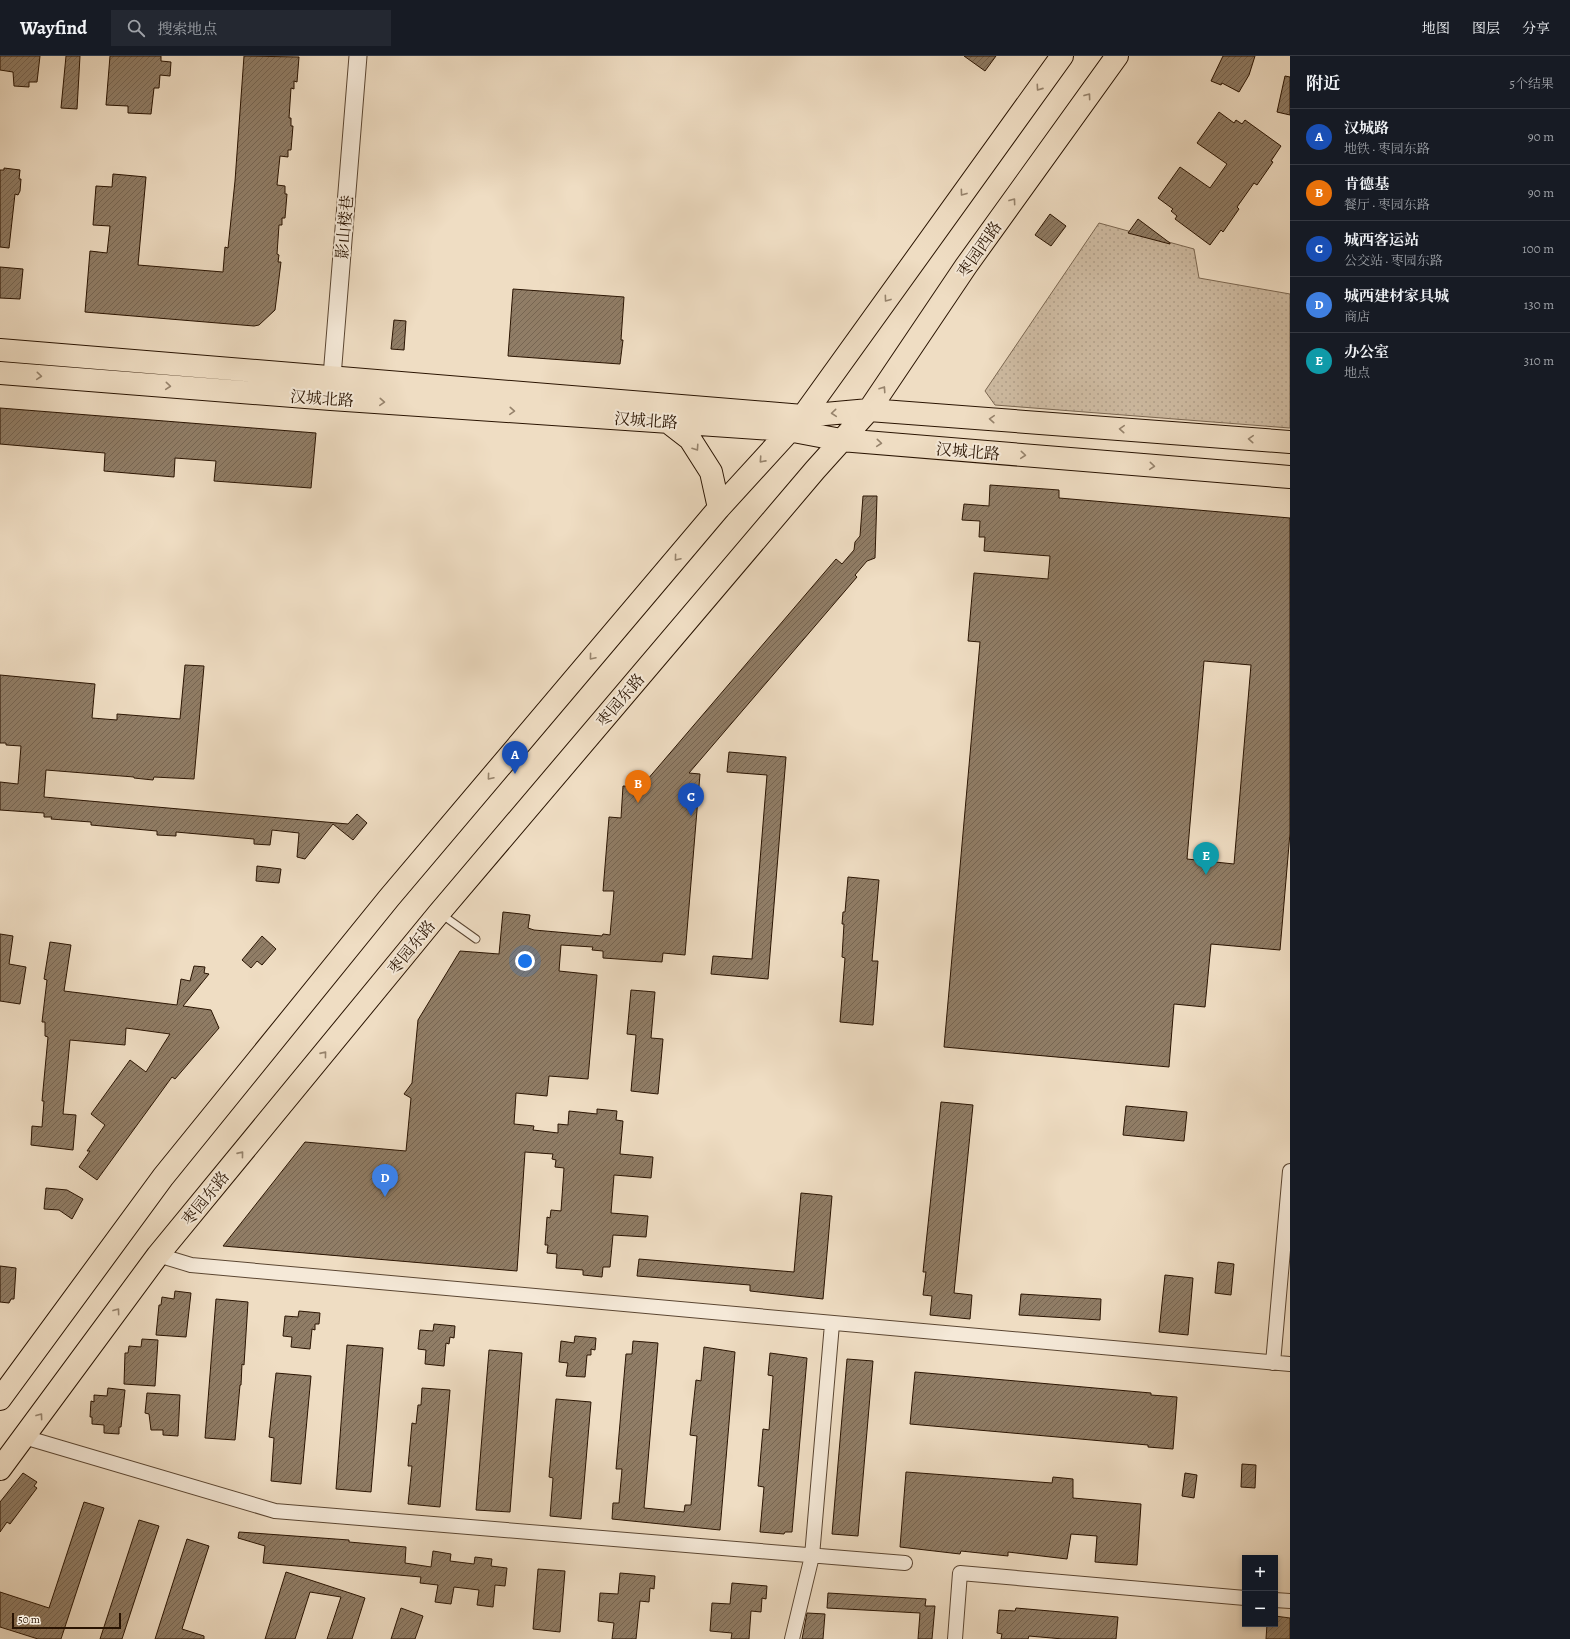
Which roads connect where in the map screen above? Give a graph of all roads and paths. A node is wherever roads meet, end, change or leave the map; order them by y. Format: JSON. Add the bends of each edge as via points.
{"nodes":[{"id":1,"x":358,"y":56,"type":"edge"},
{"id":2,"x":1062,"y":56,"type":"edge"},
{"id":3,"x":1117,"y":56,"type":"edge"},
{"id":4,"x":0,"y":350,"type":"edge"},
{"id":5,"x":0,"y":373,"type":"edge"},
{"id":6,"x":331,"y":388,"type":"junction"},
{"id":7,"x":869,"y":410,"type":"junction"},
{"id":8,"x":668,"y":422,"type":"junction"},
{"id":9,"x":795,"y":423,"type":"junction"},
{"id":10,"x":840,"y":440,"type":"junction"},
{"id":11,"x":1290,"y":442,"type":"edge"},
{"id":12,"x":1290,"y":477,"type":"edge"},
{"id":13,"x":719,"y":508,"type":"junction"},
{"id":14,"x":439,"y":913,"type":"junction"},
{"id":15,"x":476,"y":939,"type":"dead end"},
{"id":16,"x":1290,"y":1171,"type":"edge"},
{"id":17,"x":158,"y":1256,"type":"junction"},
{"id":18,"x":832,"y":1324,"type":"junction"},
{"id":19,"x":1273,"y":1362,"type":"junction"},
{"id":20,"x":1290,"y":1364,"type":"edge"},
{"id":21,"x":0,"y":1399,"type":"edge"},
{"id":22,"x":24,"y":1437,"type":"junction"},
{"id":23,"x":0,"y":1470,"type":"edge"},
{"id":24,"x":812,"y":1556,"type":"junction"},
{"id":25,"x":905,"y":1563,"type":"dead end"},
{"id":26,"x":1242,"y":1598,"type":"edge"},
{"id":27,"x":1278,"y":1600,"type":"edge"},
{"id":28,"x":1290,"y":1601,"type":"edge"},
{"id":29,"x":792,"y":1639,"type":"edge"},
{"id":30,"x":955,"y":1639,"type":"edge"}],
"edges":[{"from":1,"to":6,"type":"street","name":"影山楼巷"},
{"from":2,"to":9,"type":"main road","one_way":true},
{"from":7,"to":3,"type":"main road","name":"枣园西路","one_way":true,"via":[[966,266]]},
{"from":4,"to":6,"type":"main road","name":"汉城北路"},
{"from":5,"to":6,"type":"main road","name":"汉城北路","one_way":true},
{"from":6,"to":8,"type":"main road","name":"汉城北路","one_way":true},
{"from":6,"to":9,"type":"main road","name":"汉城北路"},
{"from":7,"to":9,"type":"main road","name":"汉城北路","one_way":true},
{"from":7,"to":10,"type":"main road","name":"枣园西路"},
{"from":11,"to":7,"type":"main road","name":"汉城北路","one_way":true},
{"from":8,"to":9,"type":"main road","name":"汉城北路"},
{"from":8,"to":13,"type":"main road","one_way":true,"via":[[690,439],[712,472]]},
{"from":9,"to":10,"type":"main road","name":"汉城北路"},
{"from":9,"to":13,"type":"main road","one_way":true},
{"from":10,"to":12,"type":"main road","name":"汉城北路","one_way":true},
{"from":10,"to":14,"type":"main road","name":"枣园东路"},
{"from":13,"to":21,"type":"main road","one_way":true,"via":[[470,801],[163,1177]]},
{"from":14,"to":15,"type":"lane"},
{"from":17,"to":14,"type":"main road","name":"枣园东路","one_way":true},
{"from":16,"to":19,"type":"street"},
{"from":17,"to":18,"type":"street","via":[[191,1265]]},
{"from":22,"to":17,"type":"main road","name":"枣园东路","one_way":true},
{"from":18,"to":19,"type":"street"},
{"from":18,"to":24,"type":"street"},
{"from":19,"to":20,"type":"street"},
{"from":22,"to":23,"type":"main road","name":"枣园东路"},
{"from":22,"to":24,"type":"street","via":[[275,1511]]},
{"from":24,"to":25,"type":"street"},
{"from":24,"to":29,"type":"street"},
{"from":26,"to":30,"type":"street","via":[[960,1573]]},
{"from":27,"to":28,"type":"street"}]}
